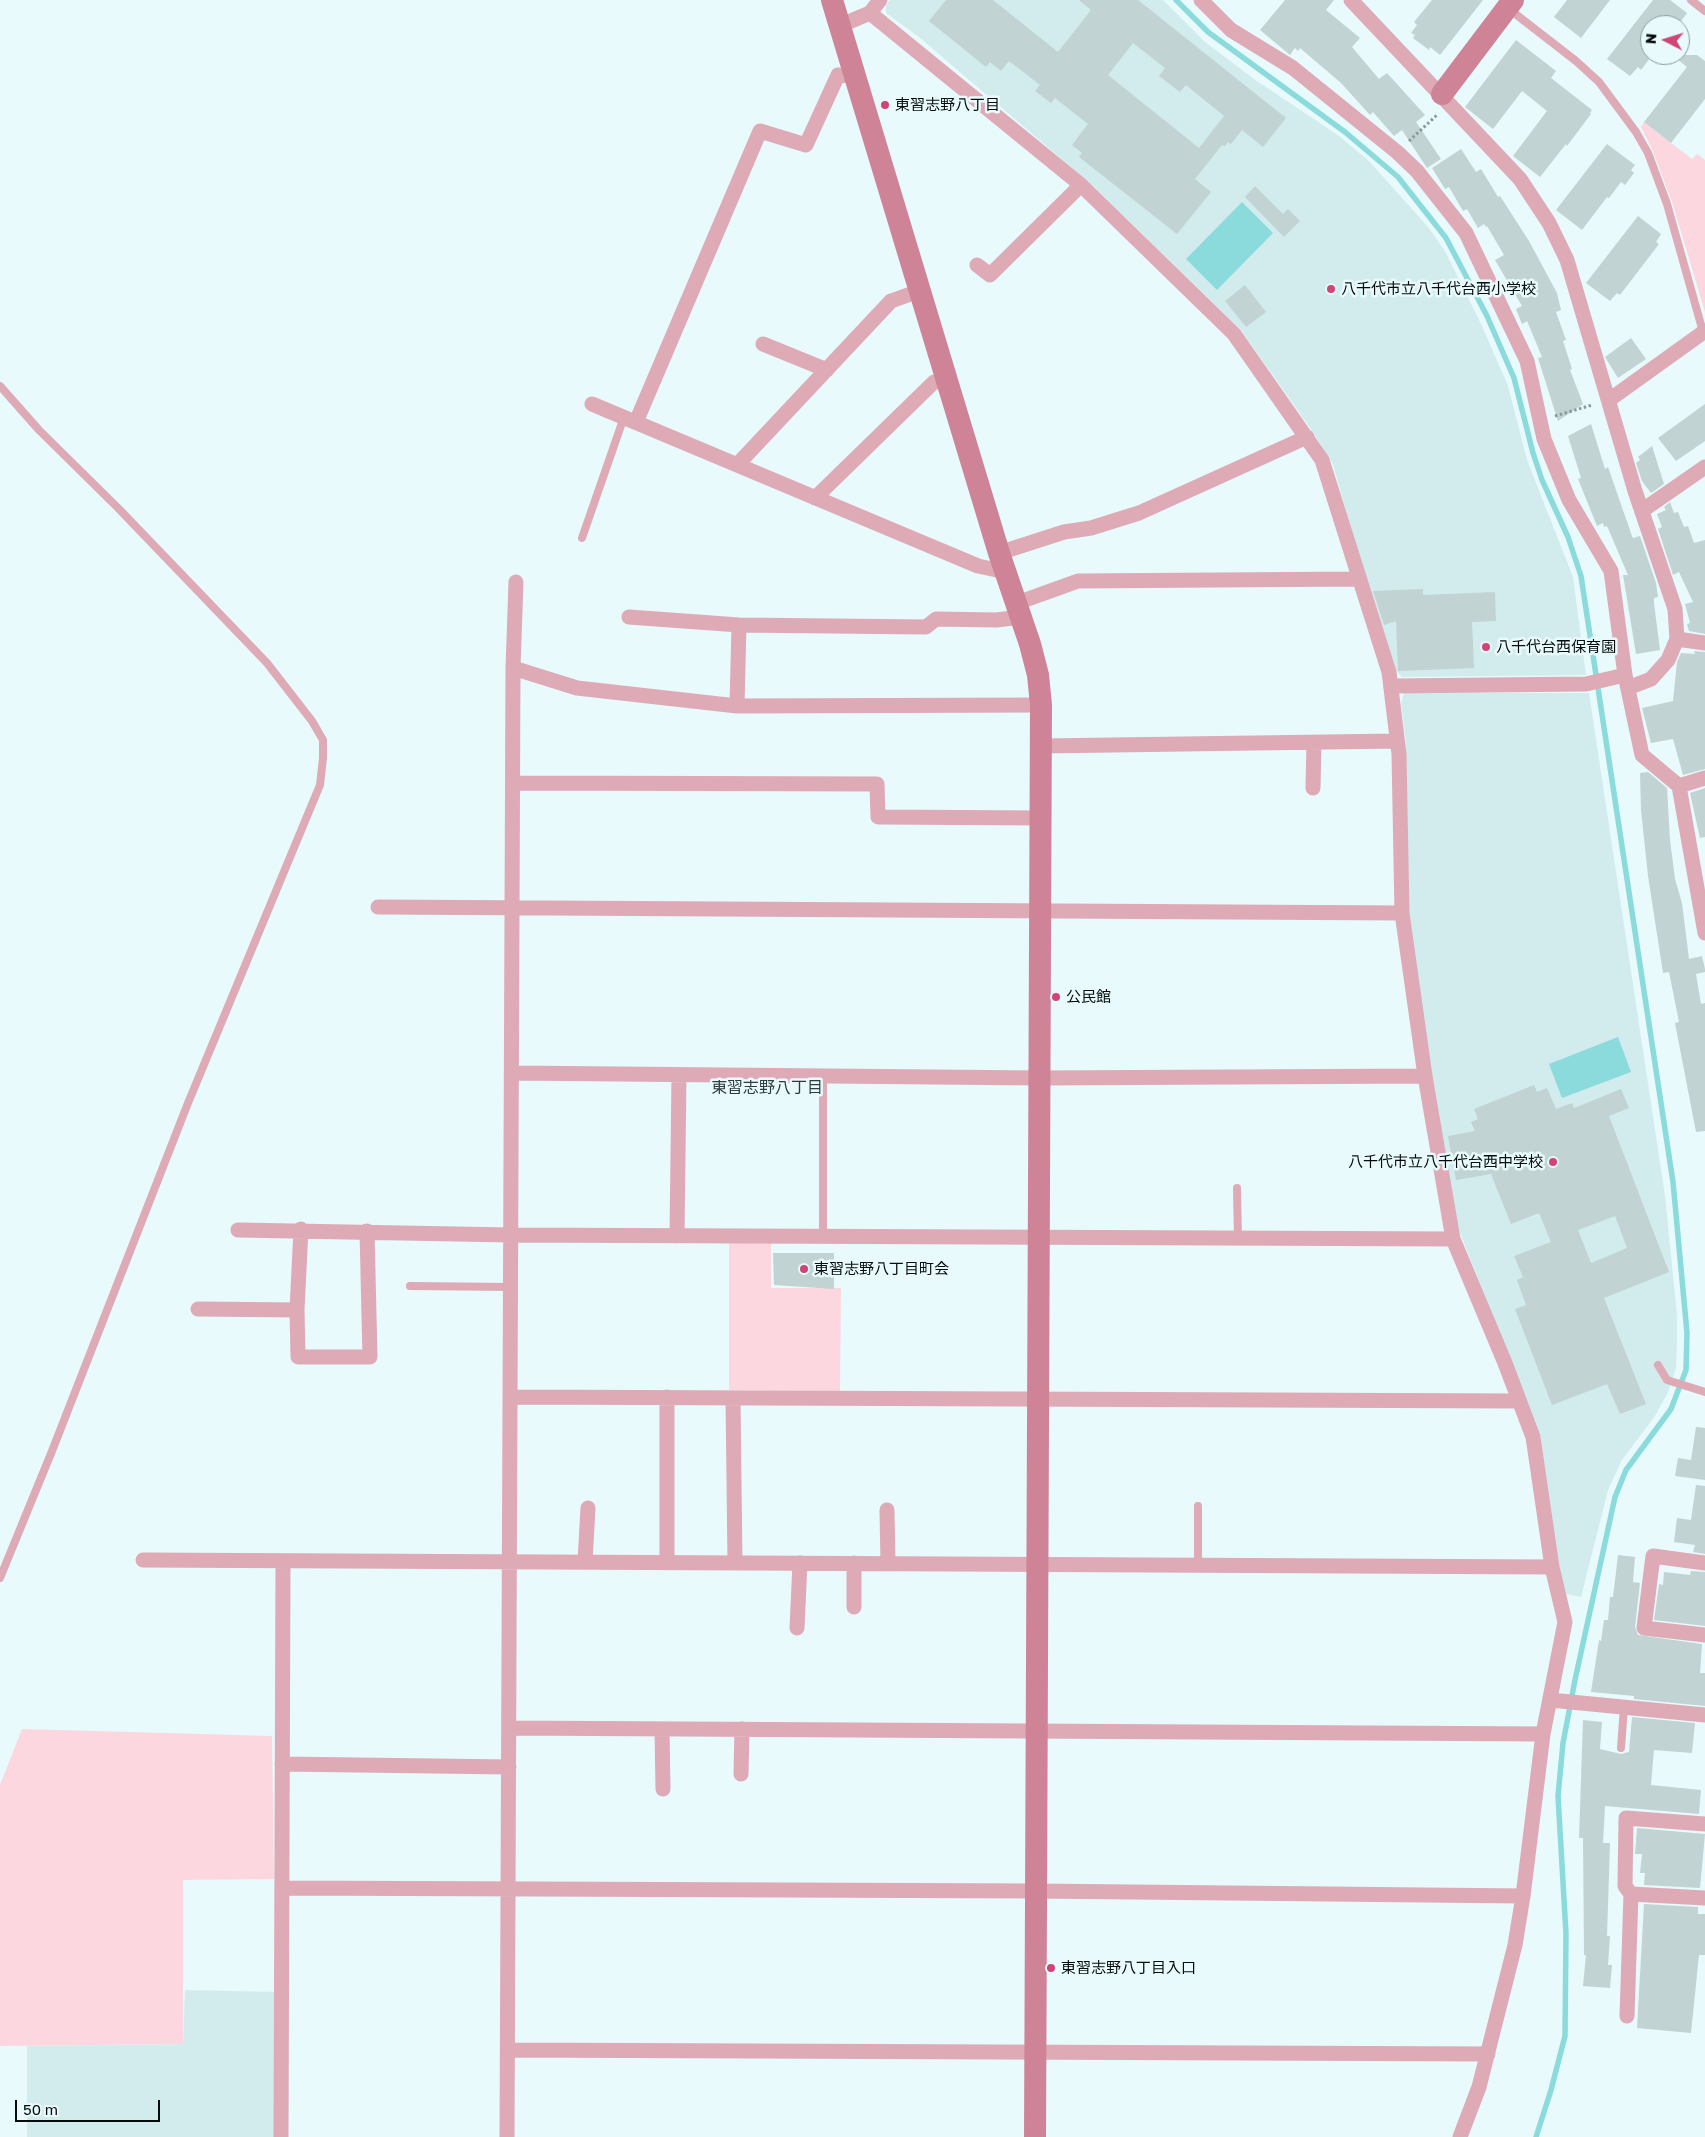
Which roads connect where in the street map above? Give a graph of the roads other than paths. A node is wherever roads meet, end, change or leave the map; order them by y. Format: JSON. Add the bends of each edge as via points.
{"nodes":[{"id":1,"x":832,"y":0,"type":"edge"},
{"id":2,"x":880,"y":0,"type":"edge"},
{"id":3,"x":1201,"y":0,"type":"edge"},
{"id":4,"x":1351,"y":0,"type":"edge"},
{"id":5,"x":1691,"y":0,"type":"edge"},
{"id":6,"x":1510,"y":4,"type":"edge"},
{"id":7,"x":1705,"y":11,"type":"edge"},
{"id":8,"x":870,"y":13,"type":"junction"},
{"id":9,"x":839,"y":26,"type":"junction"},
{"id":10,"x":854,"y":76,"type":"junction"},
{"id":11,"x":1445,"y":99,"type":"junction"},
{"id":12,"x":1081,"y":185,"type":"junction"},
{"id":13,"x":977,"y":265,"type":"dead end"},
{"id":14,"x":919,"y":291,"type":"junction"},
{"id":15,"x":1704,"y":332,"type":"edge"},
{"id":16,"x":764,"y":344,"type":"dead end"},
{"id":17,"x":827,"y":370,"type":"junction"},
{"id":18,"x":946,"y":381,"type":"junction"},
{"id":19,"x":0,"y":386,"type":"edge"},
{"id":20,"x":1609,"y":400,"type":"junction"},
{"id":21,"x":592,"y":404,"type":"dead end"},
{"id":22,"x":630,"y":420,"type":"junction"},
{"id":23,"x":1307,"y":437,"type":"junction"},
{"id":24,"x":737,"y":465,"type":"junction"},
{"id":25,"x":1705,"y":467,"type":"edge"},
{"id":26,"x":815,"y":498,"type":"junction"},
{"id":27,"x":1643,"y":510,"type":"junction"},
{"id":28,"x":582,"y":538,"type":"dead end"},
{"id":29,"x":1002,"y":563,"type":"junction"},
{"id":30,"x":1358,"y":579,"type":"junction"},
{"id":31,"x":516,"y":582,"type":"dead end"},
{"id":32,"x":1019,"y":610,"type":"junction"},
{"id":33,"x":629,"y":617,"type":"dead end"},
{"id":34,"x":739,"y":625,"type":"junction"},
{"id":35,"x":1677,"y":639,"type":"junction"},
{"id":36,"x":1705,"y":643,"type":"edge"},
{"id":37,"x":513,"y":668,"type":"junction"},
{"id":38,"x":1626,"y":681,"type":"junction"},
{"id":39,"x":1393,"y":686,"type":"junction"},
{"id":40,"x":1041,"y":705,"type":"junction"},
{"id":41,"x":737,"y":706,"type":"junction"},
{"id":42,"x":1397,"y":741,"type":"junction"},
{"id":43,"x":1314,"y":743,"type":"junction"},
{"id":44,"x":1041,"y":746,"type":"junction"},
{"id":45,"x":1705,"y":778,"type":"edge"},
{"id":46,"x":514,"y":783,"type":"junction"},
{"id":47,"x":1679,"y":786,"type":"junction"},
{"id":48,"x":1313,"y":788,"type":"dead end"},
{"id":49,"x":1041,"y":818,"type":"junction"},
{"id":50,"x":1700,"y":870,"type":"edge"},
{"id":51,"x":378,"y":907,"type":"dead end"},
{"id":52,"x":514,"y":908,"type":"junction"},
{"id":53,"x":1039,"y":911,"type":"junction"},
{"id":54,"x":1402,"y":913,"type":"junction"},
{"id":55,"x":1705,"y":933,"type":"edge"},
{"id":56,"x":513,"y":1074,"type":"junction"},
{"id":57,"x":679,"y":1075,"type":"junction"},
{"id":58,"x":823,"y":1076,"type":"junction"},
{"id":59,"x":1425,"y":1076,"type":"junction"},
{"id":60,"x":1039,"y":1078,"type":"junction"},
{"id":61,"x":1237,"y":1188,"type":"dead end"},
{"id":62,"x":301,"y":1229,"type":"junction"},
{"id":63,"x":238,"y":1230,"type":"dead end"},
{"id":64,"x":367,"y":1231,"type":"junction"},
{"id":65,"x":511,"y":1235,"type":"junction"},
{"id":66,"x":677,"y":1236,"type":"junction"},
{"id":67,"x":823,"y":1237,"type":"junction"},
{"id":68,"x":1040,"y":1238,"type":"junction"},
{"id":69,"x":1453,"y":1239,"type":"junction"},
{"id":70,"x":1238,"y":1240,"type":"junction"},
{"id":71,"x":410,"y":1286,"type":"dead end"},
{"id":72,"x":511,"y":1287,"type":"junction"},
{"id":73,"x":198,"y":1309,"type":"dead end"},
{"id":74,"x":297,"y":1310,"type":"junction"},
{"id":75,"x":1658,"y":1364,"type":"dead end"},
{"id":76,"x":1705,"y":1392,"type":"edge"},
{"id":77,"x":510,"y":1396,"type":"junction"},
{"id":78,"x":668,"y":1397,"type":"junction"},
{"id":79,"x":734,"y":1398,"type":"junction"},
{"id":80,"x":1038,"y":1400,"type":"junction"},
{"id":81,"x":1519,"y":1401,"type":"junction"},
{"id":82,"x":1198,"y":1506,"type":"dead end"},
{"id":83,"x":588,"y":1508,"type":"dead end"},
{"id":84,"x":887,"y":1510,"type":"dead end"},
{"id":85,"x":143,"y":1560,"type":"dead end"},
{"id":86,"x":283,"y":1561,"type":"junction"},
{"id":87,"x":509,"y":1562,"type":"junction"},
{"id":88,"x":586,"y":1562,"type":"junction"},
{"id":89,"x":667,"y":1562,"type":"junction"},
{"id":90,"x":735,"y":1563,"type":"junction"},
{"id":91,"x":800,"y":1563,"type":"junction"},
{"id":92,"x":854,"y":1563,"type":"junction"},
{"id":93,"x":1705,"y":1563,"type":"edge"},
{"id":94,"x":888,"y":1564,"type":"junction"},
{"id":95,"x":1036,"y":1565,"type":"junction"},
{"id":96,"x":1198,"y":1565,"type":"junction"},
{"id":97,"x":1552,"y":1568,"type":"junction"},
{"id":98,"x":0,"y":1578,"type":"edge"},
{"id":99,"x":854,"y":1607,"type":"dead end"},
{"id":100,"x":797,"y":1628,"type":"dead end"},
{"id":101,"x":1705,"y":1635,"type":"edge"},
{"id":102,"x":1554,"y":1700,"type":"junction"},
{"id":103,"x":1624,"y":1708,"type":"junction"},
{"id":104,"x":1705,"y":1715,"type":"edge"},
{"id":105,"x":509,"y":1728,"type":"junction"},
{"id":106,"x":662,"y":1728,"type":"junction"},
{"id":107,"x":742,"y":1729,"type":"junction"},
{"id":108,"x":1037,"y":1731,"type":"junction"},
{"id":109,"x":1543,"y":1734,"type":"junction"},
{"id":110,"x":1621,"y":1748,"type":"dead end"},
{"id":111,"x":282,"y":1764,"type":"junction"},
{"id":112,"x":509,"y":1767,"type":"junction"},
{"id":113,"x":741,"y":1774,"type":"dead end"},
{"id":114,"x":663,"y":1789,"type":"dead end"},
{"id":115,"x":1705,"y":1824,"type":"edge"},
{"id":116,"x":282,"y":1888,"type":"junction"},
{"id":117,"x":508,"y":1889,"type":"junction"},
{"id":118,"x":1035,"y":1891,"type":"junction"},
{"id":119,"x":1631,"y":1894,"type":"junction"},
{"id":120,"x":1523,"y":1896,"type":"junction"},
{"id":121,"x":1705,"y":1898,"type":"edge"},
{"id":122,"x":1628,"y":2016,"type":"dead end"},
{"id":123,"x":508,"y":2050,"type":"junction"},
{"id":124,"x":1034,"y":2052,"type":"junction"},
{"id":125,"x":1488,"y":2054,"type":"junction"},
{"id":126,"x":281,"y":2137,"type":"edge"},
{"id":127,"x":507,"y":2137,"type":"edge"},
{"id":128,"x":1035,"y":2137,"type":"edge"},
{"id":129,"x":1460,"y":2137,"type":"edge"}],
"edges":[{"from":1,"to":9,"type":"street"},
{"from":2,"to":8,"type":"street"},
{"from":3,"to":38,"type":"street","via":[[1231,30],[1293,68],[1398,152],[1466,233],[1527,360],[1544,439],[1569,500],[1611,571]]},
{"from":4,"to":11,"type":"street"},
{"from":5,"to":7,"type":"lane"},
{"from":6,"to":11,"type":"street"},
{"from":6,"to":15,"type":"lane","via":[[1599,82],[1636,132],[1648,153],[1666,204]]},
{"from":8,"to":9,"type":"street"},
{"from":8,"to":12,"type":"street"},
{"from":9,"to":10,"type":"street"},
{"from":10,"to":14,"type":"street"},
{"from":10,"to":22,"type":"street","via":[[838,76],[806,145],[760,131]]},
{"from":11,"to":20,"type":"street","via":[[1520,179],[1549,223],[1567,260]]},
{"from":12,"to":13,"type":"street","via":[[990,275]]},
{"from":12,"to":23,"type":"street","via":[[1234,334]]},
{"from":14,"to":17,"type":"street","via":[[892,302]]},
{"from":14,"to":18,"type":"street"},
{"from":15,"to":20,"type":"street"},
{"from":16,"to":17,"type":"street"},
{"from":17,"to":24,"type":"street"},
{"from":18,"to":26,"type":"street","via":[[934,382]]},
{"from":18,"to":29,"type":"street"},
{"from":19,"to":98,"type":"lane","via":[[39,430],[268,663],[323,740],[323,758],[320,785],[188,1103]]},
{"from":20,"to":27,"type":"street"},
{"from":21,"to":22,"type":"street"},
{"from":22,"to":24,"type":"street"},
{"from":22,"to":28,"type":"lane"},
{"from":23,"to":29,"type":"street","via":[[1139,512],[1091,528],[1064,532]]},
{"from":23,"to":30,"type":"street","via":[[1322,460]]},
{"from":24,"to":26,"type":"street"},
{"from":25,"to":27,"type":"street"},
{"from":26,"to":29,"type":"street","via":[[978,566]]},
{"from":27,"to":35,"type":"street","via":[[1675,609]]},
{"from":29,"to":32,"type":"street"},
{"from":30,"to":32,"type":"street","via":[[1078,581]]},
{"from":30,"to":39,"type":"street"},
{"from":31,"to":37,"type":"street"},
{"from":32,"to":34,"type":"street","via":[[996,620],[936,619],[926,627]]},
{"from":32,"to":40,"type":"street","via":[[1038,675]]},
{"from":33,"to":34,"type":"street"},
{"from":34,"to":41,"type":"street"},
{"from":35,"to":36,"type":"street"},
{"from":35,"to":38,"type":"street","via":[[1668,660],[1651,679]]},
{"from":37,"to":41,"type":"street","via":[[577,688]]},
{"from":37,"to":46,"type":"street"},
{"from":38,"to":39,"type":"street"},
{"from":38,"to":47,"type":"street","via":[[1642,755]]},
{"from":39,"to":42,"type":"street"},
{"from":40,"to":41,"type":"street"},
{"from":40,"to":44,"type":"street"},
{"from":42,"to":43,"type":"street"},
{"from":42,"to":54,"type":"street"},
{"from":43,"to":44,"type":"street"},
{"from":43,"to":48,"type":"street"},
{"from":44,"to":49,"type":"street"},
{"from":45,"to":47,"type":"street"},
{"from":46,"to":49,"type":"street","via":[[877,784],[878,817]]},
{"from":46,"to":52,"type":"street"},
{"from":47,"to":50,"type":"street"},
{"from":49,"to":53,"type":"street"},
{"from":50,"to":55,"type":"street"},
{"from":51,"to":52,"type":"street"},
{"from":52,"to":53,"type":"street"},
{"from":52,"to":56,"type":"street"},
{"from":53,"to":54,"type":"street"},
{"from":53,"to":60,"type":"street"},
{"from":54,"to":59,"type":"street"},
{"from":56,"to":57,"type":"street"},
{"from":56,"to":65,"type":"street"},
{"from":57,"to":58,"type":"street"},
{"from":57,"to":66,"type":"street"},
{"from":58,"to":60,"type":"street"},
{"from":58,"to":67,"type":"lane"},
{"from":59,"to":60,"type":"street"},
{"from":59,"to":69,"type":"street"},
{"from":60,"to":68,"type":"street"},
{"from":61,"to":70,"type":"lane"},
{"from":62,"to":63,"type":"street"},
{"from":62,"to":64,"type":"street"},
{"from":62,"to":74,"type":"street"},
{"from":64,"to":65,"type":"street"},
{"from":64,"to":74,"type":"street","via":[[370,1357],[298,1358]]},
{"from":65,"to":66,"type":"street"},
{"from":65,"to":72,"type":"street"},
{"from":66,"to":67,"type":"street"},
{"from":67,"to":68,"type":"street"},
{"from":68,"to":70,"type":"street"},
{"from":68,"to":80,"type":"street"},
{"from":69,"to":70,"type":"street"},
{"from":69,"to":81,"type":"street"},
{"from":71,"to":72,"type":"lane"},
{"from":72,"to":77,"type":"street"},
{"from":73,"to":74,"type":"street"},
{"from":75,"to":76,"type":"lane","via":[[1667,1380]]},
{"from":77,"to":78,"type":"street"},
{"from":77,"to":87,"type":"street"},
{"from":78,"to":79,"type":"street"},
{"from":78,"to":89,"type":"street"},
{"from":79,"to":80,"type":"street"},
{"from":79,"to":90,"type":"street"},
{"from":80,"to":81,"type":"street"},
{"from":80,"to":95,"type":"street"},
{"from":81,"to":97,"type":"street","via":[[1533,1437]]},
{"from":82,"to":96,"type":"lane"},
{"from":83,"to":88,"type":"street"},
{"from":84,"to":94,"type":"street"},
{"from":85,"to":86,"type":"street"},
{"from":86,"to":87,"type":"street"},
{"from":86,"to":111,"type":"street"},
{"from":87,"to":88,"type":"street"},
{"from":87,"to":105,"type":"street"},
{"from":88,"to":89,"type":"street"},
{"from":89,"to":90,"type":"street"},
{"from":90,"to":91,"type":"street"},
{"from":91,"to":92,"type":"street"},
{"from":91,"to":100,"type":"street"},
{"from":92,"to":94,"type":"street"},
{"from":92,"to":99,"type":"street"},
{"from":93,"to":101,"type":"street","via":[[1653,1556],[1644,1628]]},
{"from":94,"to":95,"type":"street"},
{"from":95,"to":96,"type":"street"},
{"from":95,"to":108,"type":"street"},
{"from":96,"to":97,"type":"street"},
{"from":97,"to":102,"type":"street","via":[[1565,1622]]},
{"from":102,"to":103,"type":"street"},
{"from":102,"to":109,"type":"street"},
{"from":103,"to":104,"type":"street"},
{"from":103,"to":110,"type":"lane"},
{"from":105,"to":106,"type":"street"},
{"from":105,"to":112,"type":"street"},
{"from":106,"to":107,"type":"street"},
{"from":106,"to":114,"type":"street"},
{"from":107,"to":108,"type":"street"},
{"from":107,"to":113,"type":"street"},
{"from":108,"to":109,"type":"street"},
{"from":108,"to":118,"type":"street"},
{"from":109,"to":120,"type":"street"},
{"from":111,"to":112,"type":"street"},
{"from":111,"to":116,"type":"street"},
{"from":112,"to":117,"type":"street"},
{"from":115,"to":119,"type":"street","via":[[1626,1818],[1625,1886]]},
{"from":116,"to":117,"type":"street"},
{"from":116,"to":126,"type":"street"},
{"from":117,"to":118,"type":"street"},
{"from":117,"to":123,"type":"street"},
{"from":118,"to":120,"type":"street"},
{"from":118,"to":124,"type":"street"},
{"from":119,"to":121,"type":"street"},
{"from":119,"to":122,"type":"street"},
{"from":120,"to":125,"type":"street","via":[[1515,1946]]},
{"from":123,"to":124,"type":"street"},
{"from":123,"to":127,"type":"street"},
{"from":124,"to":125,"type":"street"},
{"from":124,"to":128,"type":"street"},
{"from":125,"to":129,"type":"street"}]}
